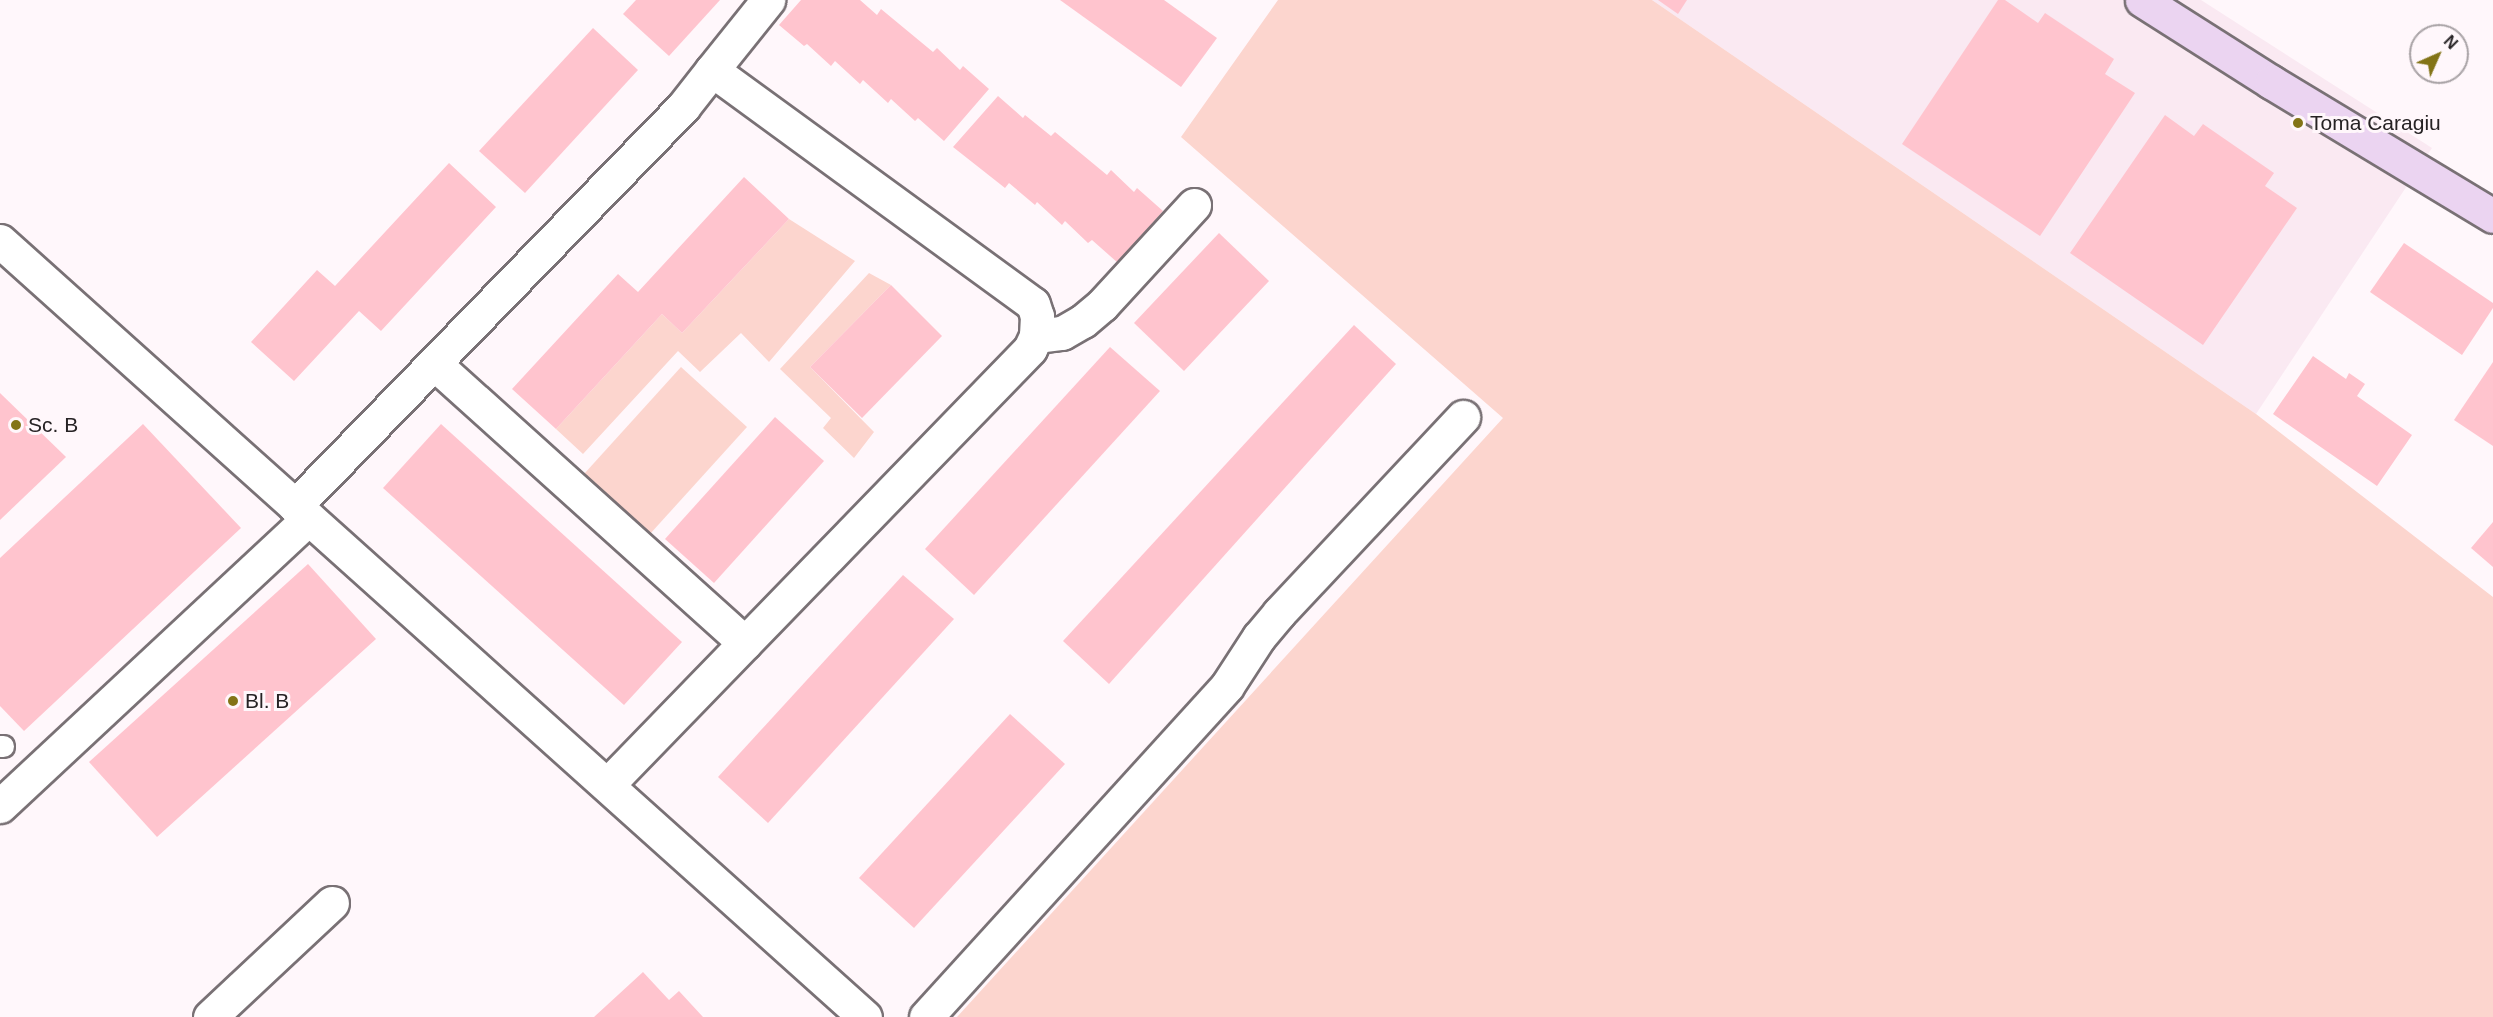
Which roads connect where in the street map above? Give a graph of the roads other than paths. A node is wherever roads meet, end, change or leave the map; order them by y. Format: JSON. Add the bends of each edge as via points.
{"nodes":[{"id":1,"x":768,"y":0,"type":"edge"},
{"id":2,"x":2156,"y":5,"type":"edge"},
{"id":3,"x":712,"y":70,"type":"junction"},
{"id":4,"x":1194,"y":205,"type":"dead end"},
{"id":5,"x":2493,"y":216,"type":"edge"},
{"id":6,"x":7,"y":259,"type":"edge"},
{"id":7,"x":1036,"y":336,"type":"junction"},
{"id":8,"x":435,"y":364,"type":"junction"},
{"id":9,"x":1463,"y":417,"type":"dead end"},
{"id":10,"x":302,"y":512,"type":"junction"},
{"id":11,"x":745,"y":643,"type":"junction"},
{"id":12,"x":607,"y":785,"type":"junction"},
{"id":13,"x":0,"y":806,"type":"edge"},
{"id":14,"x":332,"y":903,"type":"dead end"},
{"id":15,"x":210,"y":1017,"type":"edge"},
{"id":16,"x":865,"y":1017,"type":"edge"},
{"id":17,"x":926,"y":1017,"type":"edge"}],
"edges":[{"from":1,"to":3,"type":"street"},
{"from":2,"to":5,"type":"street"},
{"from":3,"to":7,"type":"street","via":[[1033,304]]},
{"from":3,"to":8,"type":"street","via":[[683,107]]},
{"from":4,"to":7,"type":"street","via":[[1083,321],[1062,333]]},
{"from":6,"to":10,"type":"street"},
{"from":7,"to":11,"type":"street","via":[[1030,349]]},
{"from":8,"to":10,"type":"street"},
{"from":8,"to":11,"type":"street"},
{"from":9,"to":17,"type":"street","via":[[1279,613],[1227,686]]},
{"from":10,"to":12,"type":"street"},
{"from":10,"to":13,"type":"street"},
{"from":11,"to":12,"type":"street"},
{"from":12,"to":16,"type":"street"},
{"from":14,"to":15,"type":"street"}]}
